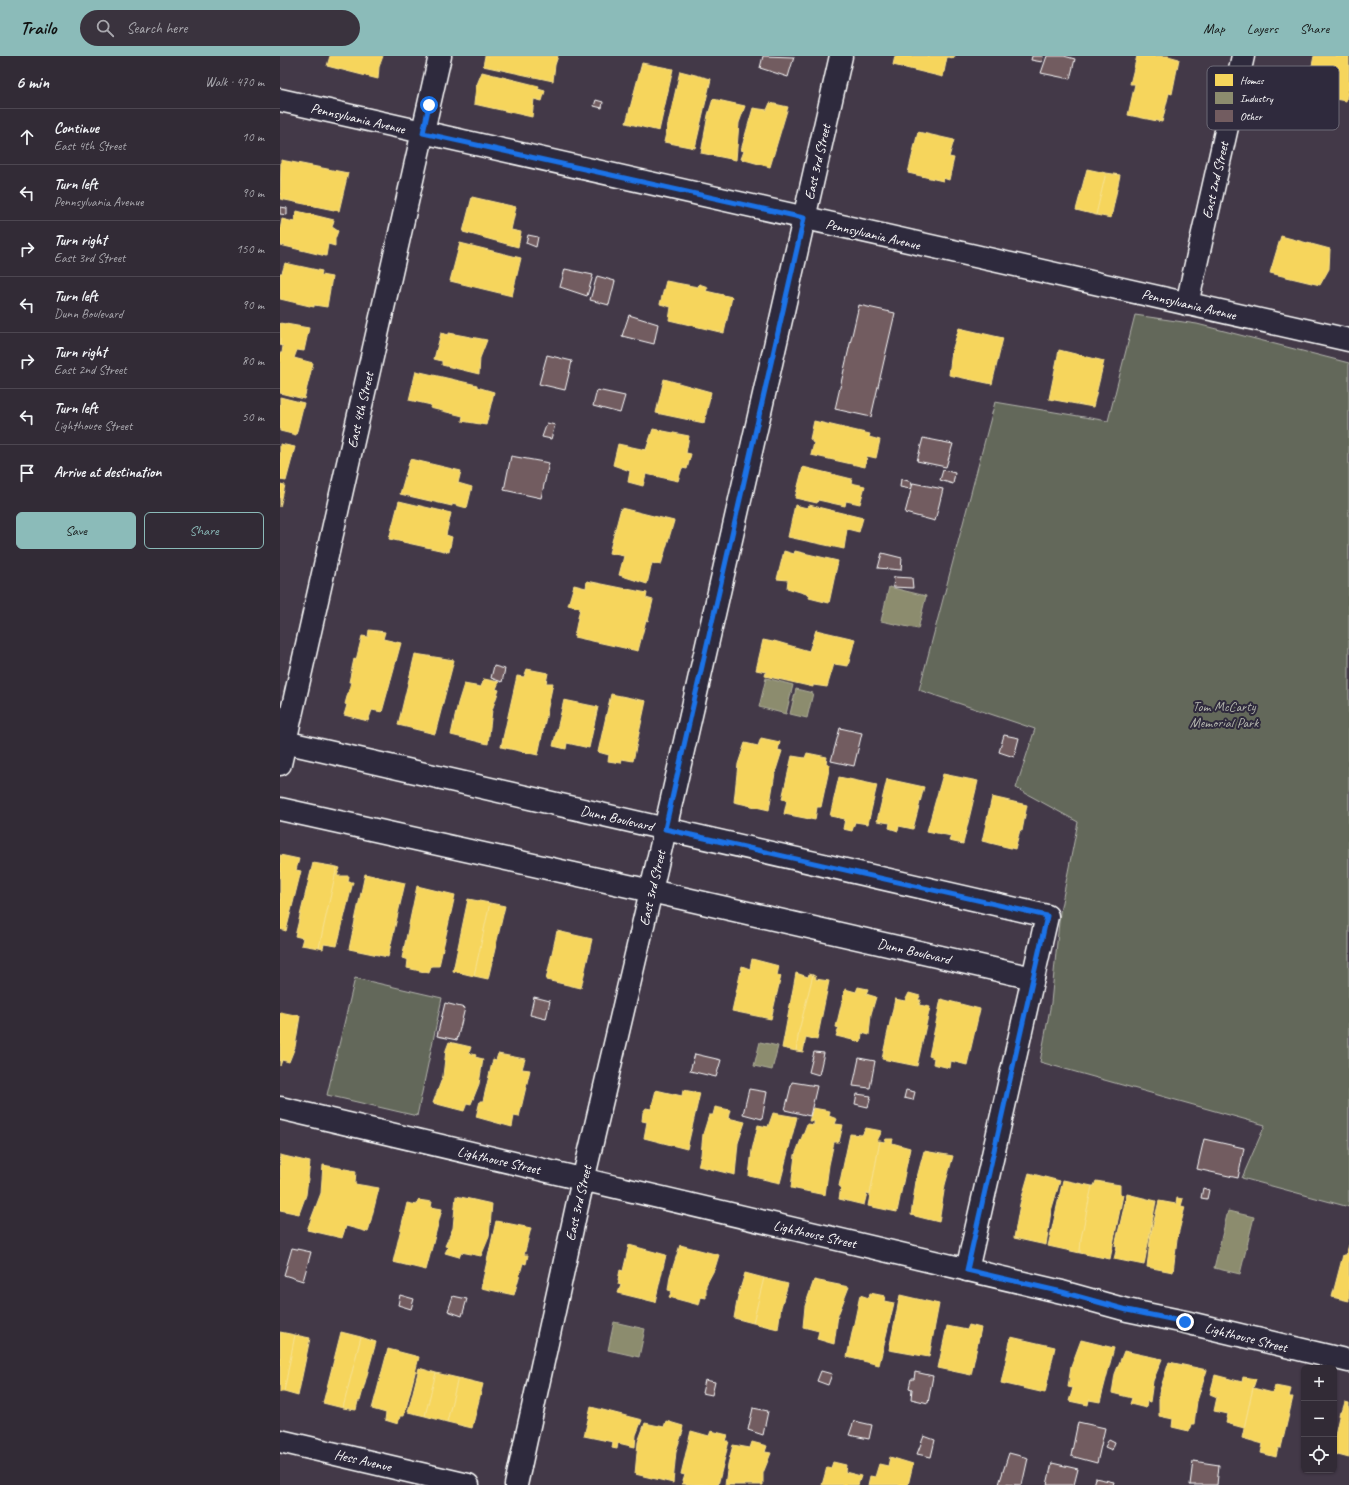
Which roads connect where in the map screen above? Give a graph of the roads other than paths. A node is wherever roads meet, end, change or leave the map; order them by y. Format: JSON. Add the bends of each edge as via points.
{"nodes":[{"id":1,"x":440,"y":56,"type":"edge"},
{"id":2,"x":841,"y":56,"type":"edge"},
{"id":3,"x":1243,"y":56,"type":"edge"},
{"id":4,"x":1241,"y":66,"type":"edge"},
{"id":5,"x":280,"y":100,"type":"edge"},
{"id":6,"x":1226,"y":130,"type":"edge"},
{"id":7,"x":423,"y":133,"type":"junction"},
{"id":8,"x":804,"y":218,"type":"junction"},
{"id":9,"x":1187,"y":304,"type":"junction"},
{"id":10,"x":1349,"y":340,"type":"edge"},
{"id":11,"x":283,"y":741,"type":"edge"},
{"id":12,"x":280,"y":764,"type":"edge"},
{"id":13,"x":280,"y":809,"type":"edge"},
{"id":14,"x":665,"y":829,"type":"junction"},
{"id":15,"x":651,"y":891,"type":"junction"},
{"id":16,"x":1033,"y":978,"type":"junction"},
{"id":17,"x":280,"y":1108,"type":"edge"},
{"id":18,"x":583,"y":1180,"type":"junction"},
{"id":19,"x":967,"y":1270,"type":"junction"},
{"id":20,"x":1349,"y":1361,"type":"edge"},
{"id":21,"x":280,"y":1441,"type":"edge"},
{"id":22,"x":468,"y":1485,"type":"edge"},
{"id":23,"x":516,"y":1485,"type":"edge"}],
"edges":[{"from":1,"to":7,"type":"street","name":"East 4th Street"},
{"from":2,"to":8,"type":"street","name":"East 3rd Street"},
{"from":3,"to":4,"type":"street","name":"East 2nd Street"},
{"from":5,"to":7,"type":"street","name":"Pennsylvania Avenue"},
{"from":6,"to":9,"type":"street","name":"East 2nd Street"},
{"from":7,"to":8,"type":"street","name":"Pennsylvania Avenue"},
{"from":7,"to":11,"type":"street","name":"East 4th Street"},
{"from":8,"to":9,"type":"street","name":"Pennsylvania Avenue"},
{"from":8,"to":14,"type":"street","name":"East 3rd Street"},
{"from":9,"to":10,"type":"street","name":"Pennsylvania Avenue"},
{"from":11,"to":12,"type":"street","name":"East 4th Street"},
{"from":11,"to":14,"type":"street","name":"Dunn Boulevard"},
{"from":13,"to":15,"type":"street","name":"Dunn Boulevard"},
{"from":14,"to":15,"type":"street","name":"East 3rd Street"},
{"from":14,"to":16,"type":"street","name":"Dunn Boulevard","via":[[1047,916]]},
{"from":15,"to":16,"type":"street","name":"Dunn Boulevard"},
{"from":15,"to":18,"type":"street","name":"East 3rd Street"},
{"from":16,"to":19,"type":"street"},
{"from":17,"to":18,"type":"street","name":"Lighthouse Street"},
{"from":18,"to":19,"type":"street","name":"Lighthouse Street"},
{"from":18,"to":23,"type":"street","name":"East 3rd Street"},
{"from":19,"to":20,"type":"street","name":"Lighthouse Street"},
{"from":21,"to":22,"type":"street","name":"Hess Avenue"}]}
